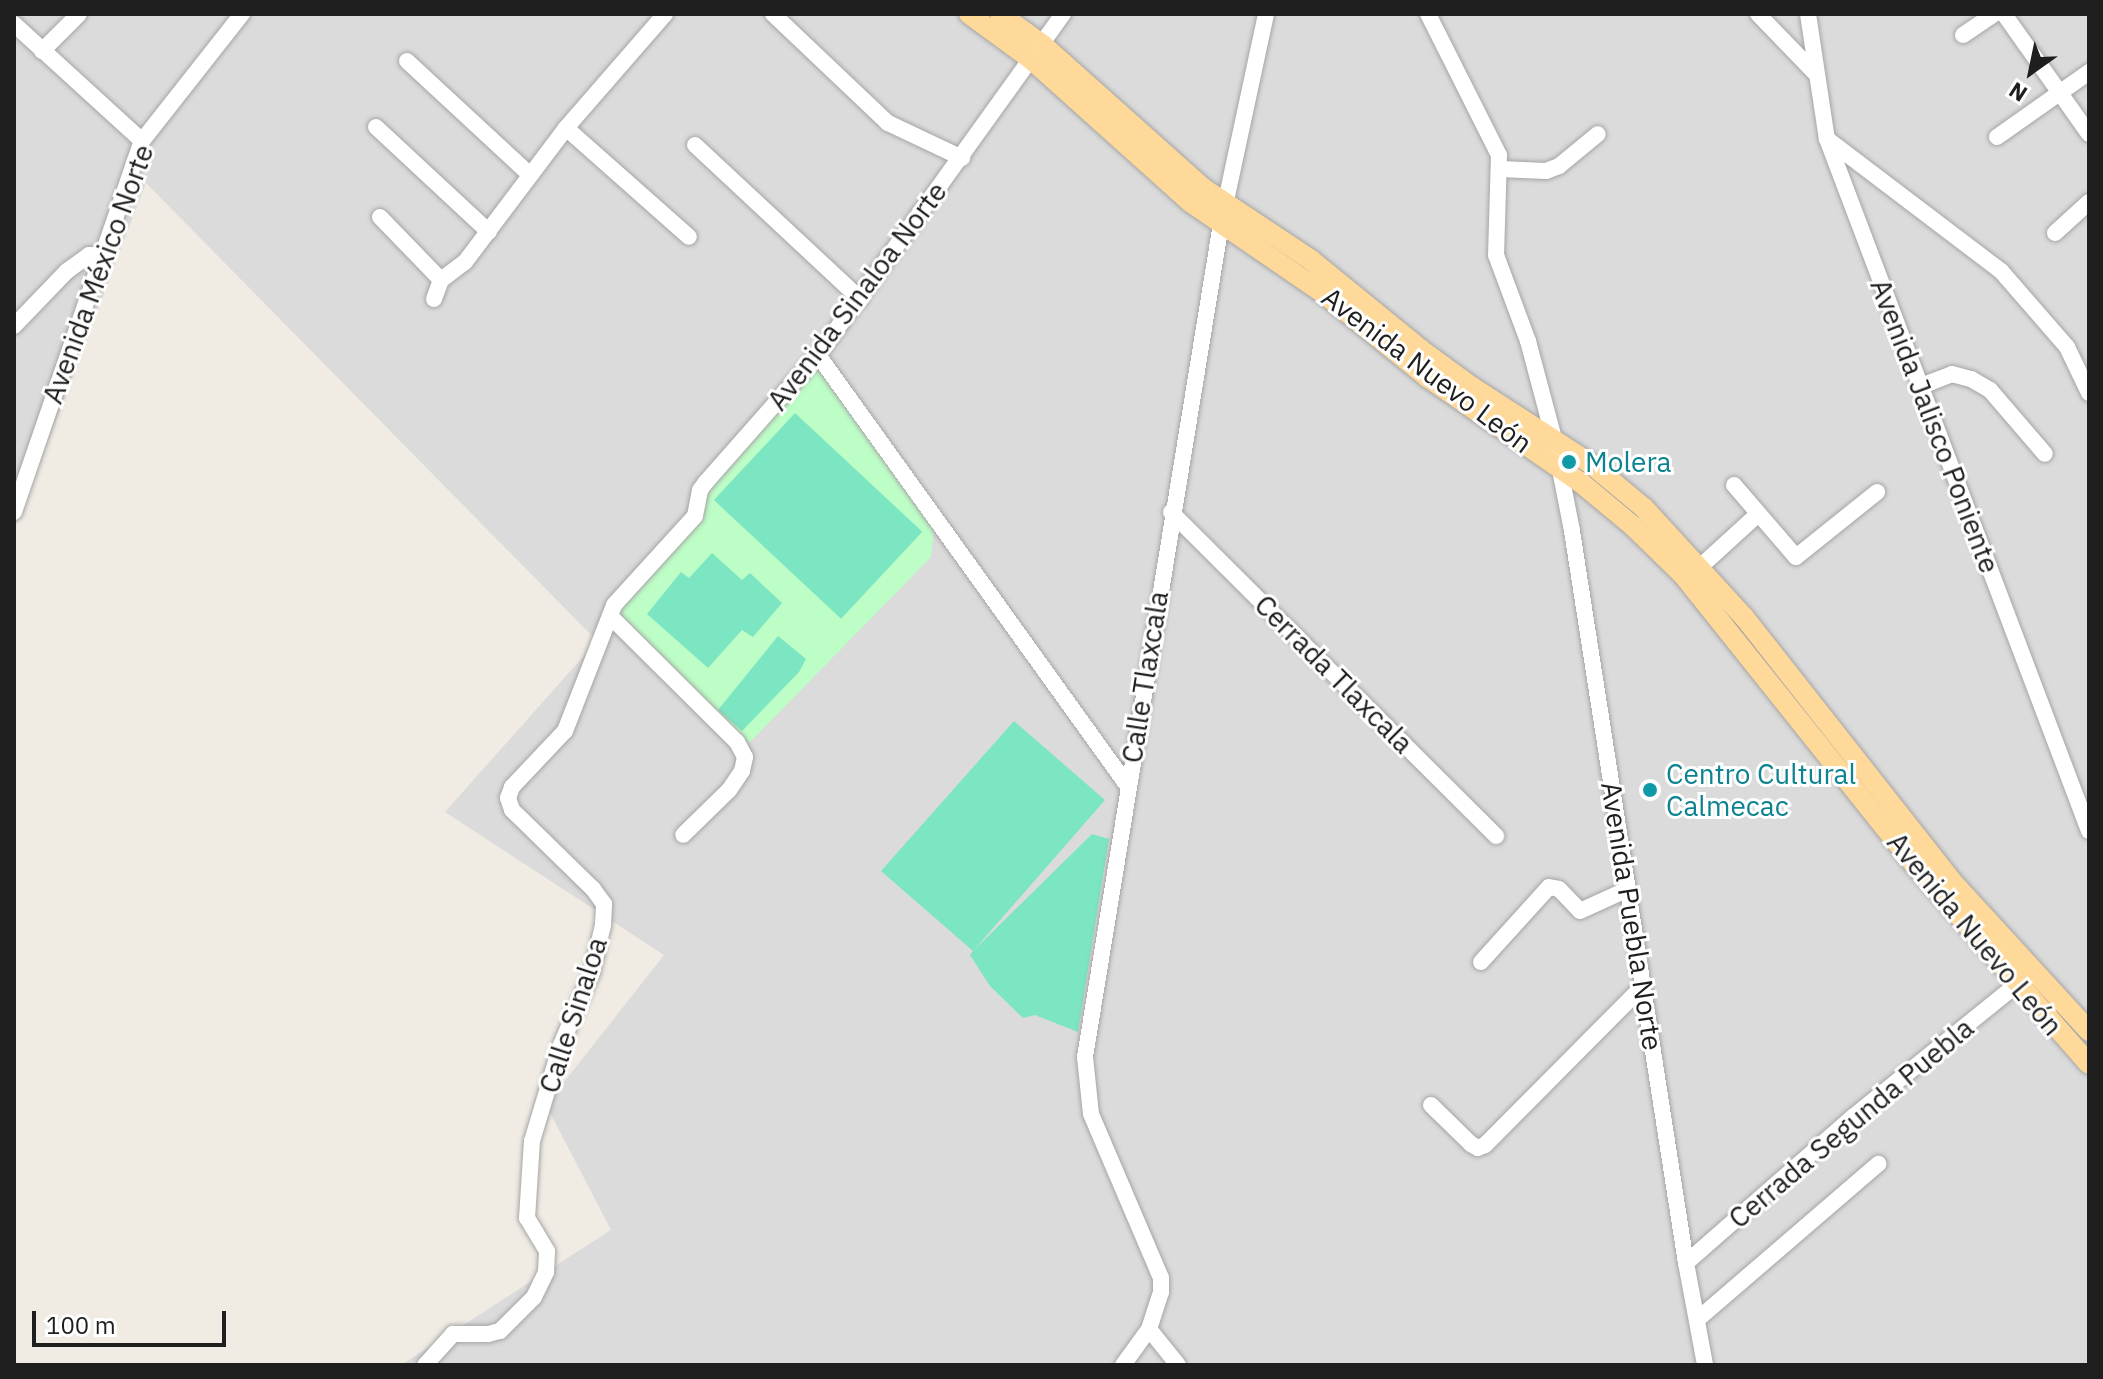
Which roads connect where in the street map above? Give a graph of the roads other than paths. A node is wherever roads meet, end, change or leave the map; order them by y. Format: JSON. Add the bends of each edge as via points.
{"nodes":[{"id":1,"x":79,"y":14,"type":"edge"},
{"id":2,"x":242,"y":14,"type":"edge"},
{"id":3,"x":665,"y":14,"type":"edge"},
{"id":4,"x":773,"y":14,"type":"edge"},
{"id":5,"x":969,"y":14,"type":"edge"},
{"id":6,"x":1000,"y":14,"type":"edge"},
{"id":7,"x":1063,"y":14,"type":"edge"},
{"id":8,"x":1266,"y":14,"type":"edge"},
{"id":9,"x":1428,"y":14,"type":"edge"},
{"id":10,"x":1758,"y":14,"type":"edge"},
{"id":11,"x":1808,"y":14,"type":"edge"},
{"id":12,"x":1994,"y":14,"type":"edge"},
{"id":13,"x":2004,"y":14,"type":"edge"},
{"id":14,"x":14,"y":24,"type":"edge"},
{"id":15,"x":1963,"y":35,"type":"dead end"},
{"id":16,"x":42,"y":51,"type":"junction"},
{"id":17,"x":1037,"y":52,"type":"junction"},
{"id":18,"x":407,"y":61,"type":"dead end"},
{"id":19,"x":1814,"y":72,"type":"junction"},
{"id":20,"x":2089,"y":72,"type":"edge"},
{"id":21,"x":2058,"y":93,"type":"junction"},
{"id":22,"x":376,"y":127,"type":"dead end"},
{"id":23,"x":566,"y":128,"type":"junction"},
{"id":24,"x":1598,"y":134,"type":"dead end"},
{"id":25,"x":2089,"y":134,"type":"edge"},
{"id":26,"x":1997,"y":137,"type":"dead end"},
{"id":27,"x":1827,"y":139,"type":"junction"},
{"id":28,"x":142,"y":141,"type":"junction"},
{"id":29,"x":695,"y":145,"type":"dead end"},
{"id":30,"x":962,"y":158,"type":"junction"},
{"id":31,"x":1500,"y":169,"type":"junction"},
{"id":32,"x":530,"y":175,"type":"junction"},
{"id":33,"x":2089,"y":202,"type":"edge"},
{"id":34,"x":1224,"y":215,"type":"junction"},
{"id":35,"x":380,"y":217,"type":"dead end"},
{"id":36,"x":489,"y":232,"type":"junction"},
{"id":37,"x":2055,"y":233,"type":"dead end"},
{"id":38,"x":689,"y":237,"type":"dead end"},
{"id":39,"x":102,"y":255,"type":"junction"},
{"id":40,"x":441,"y":280,"type":"junction"},
{"id":41,"x":434,"y":299,"type":"dead end"},
{"id":42,"x":860,"y":299,"type":"junction"},
{"id":43,"x":14,"y":326,"type":"edge"},
{"id":44,"x":818,"y":355,"type":"junction"},
{"id":45,"x":1921,"y":386,"type":"junction"},
{"id":46,"x":2089,"y":393,"type":"edge"},
{"id":47,"x":1554,"y":439,"type":"junction"},
{"id":48,"x":2045,"y":454,"type":"dead end"},
{"id":49,"x":1559,"y":468,"type":"junction"},
{"id":50,"x":1734,"y":485,"type":"dead end"},
{"id":51,"x":1877,"y":492,"type":"dead end"},
{"id":52,"x":14,"y":512,"type":"edge"},
{"id":53,"x":1171,"y":512,"type":"junction"},
{"id":54,"x":1758,"y":514,"type":"junction"},
{"id":55,"x":1700,"y":567,"type":"junction"},
{"id":56,"x":612,"y":610,"type":"junction"},
{"id":57,"x":1127,"y":785,"type":"junction"},
{"id":58,"x":2089,"y":831,"type":"edge"},
{"id":59,"x":683,"y":835,"type":"dead end"},
{"id":60,"x":1496,"y":836,"type":"dead end"},
{"id":61,"x":1628,"y":889,"type":"junction"},
{"id":62,"x":1481,"y":962,"type":"dead end"},
{"id":63,"x":2017,"y":984,"type":"junction"},
{"id":64,"x":1643,"y":986,"type":"junction"},
{"id":65,"x":2089,"y":1031,"type":"edge"},
{"id":66,"x":2089,"y":1064,"type":"edge"},
{"id":67,"x":1431,"y":1105,"type":"dead end"},
{"id":68,"x":1878,"y":1164,"type":"dead end"},
{"id":69,"x":1686,"y":1263,"type":"junction"},
{"id":70,"x":1698,"y":1319,"type":"junction"},
{"id":71,"x":1149,"y":1329,"type":"junction"},
{"id":72,"x":425,"y":1365,"type":"edge"},
{"id":73,"x":1123,"y":1365,"type":"edge"},
{"id":74,"x":1178,"y":1365,"type":"edge"},
{"id":75,"x":1705,"y":1365,"type":"edge"}],
"edges":[{"from":1,"to":16,"type":"street"},
{"from":2,"to":28,"type":"street","name":"Avenida México Norte"},
{"from":3,"to":23,"type":"street"},
{"from":4,"to":30,"type":"street","via":[[888,123]]},
{"from":5,"to":17,"type":"main road","name":"Avenida Nuevo León"},
{"from":6,"to":17,"type":"main road","name":"Avenida Nuevo León"},
{"from":7,"to":17,"type":"street","name":"Avenida Sinaloa Norte"},
{"from":8,"to":34,"type":"street","name":"Calle Tlaxcala"},
{"from":9,"to":31,"type":"street","name":"Avenida Puebla Norte","via":[[1496,145]]},
{"from":10,"to":19,"type":"street"},
{"from":11,"to":19,"type":"street","name":"Avenida Jalisco Poniente"},
{"from":12,"to":15,"type":"street"},
{"from":13,"to":21,"type":"street"},
{"from":14,"to":16,"type":"street"},
{"from":16,"to":28,"type":"street"},
{"from":17,"to":30,"type":"street","name":"Avenida Sinaloa Norte"},
{"from":17,"to":34,"type":"main road","name":"Avenida Nuevo León","via":[[1190,202]]},
{"from":18,"to":32,"type":"street"},
{"from":19,"to":27,"type":"street","name":"Avenida Jalisco Poniente"},
{"from":20,"to":21,"type":"street"},
{"from":21,"to":25,"type":"street"},
{"from":21,"to":26,"type":"street"},
{"from":22,"to":36,"type":"street"},
{"from":23,"to":32,"type":"street"},
{"from":23,"to":38,"type":"street"},
{"from":24,"to":31,"type":"street","via":[[1546,171]]},
{"from":27,"to":45,"type":"street","name":"Avenida Jalisco Poniente"},
{"from":27,"to":46,"type":"street","via":[[2001,271],[2067,347]]},
{"from":28,"to":39,"type":"street","name":"Avenida México Norte"},
{"from":29,"to":42,"type":"street"},
{"from":30,"to":42,"type":"street","name":"Avenida Sinaloa Norte"},
{"from":31,"to":47,"type":"street","name":"Avenida Puebla Norte","via":[[1496,255],[1528,341]]},
{"from":32,"to":36,"type":"street"},
{"from":33,"to":37,"type":"street"},
{"from":34,"to":47,"type":"main road","name":"Avenida Nuevo León","via":[[1311,260],[1461,379]]},
{"from":34,"to":49,"type":"main road","name":"Avenida Nuevo León","via":[[1427,377]]},
{"from":34,"to":53,"type":"street","name":"Calle Tlaxcala"},
{"from":35,"to":40,"type":"street"},
{"from":36,"to":40,"type":"street","via":[[465,262]]},
{"from":39,"to":43,"type":"street","via":[[89,255],[67,271]]},
{"from":39,"to":52,"type":"street","name":"Avenida México Norte"},
{"from":40,"to":41,"type":"street"},
{"from":42,"to":44,"type":"street","name":"Avenida Sinaloa Norte"},
{"from":44,"to":56,"type":"street","name":"Avenida Sinaloa Norte","via":[[706,482],[687,527]]},
{"from":44,"to":57,"type":"street"},
{"from":45,"to":48,"type":"street","via":[[1952,374],[1971,379],[1990,390]]},
{"from":45,"to":58,"type":"street","name":"Avenida Jalisco Poniente"},
{"from":47,"to":49,"type":"street","name":"Avenida Puebla Norte"},
{"from":47,"to":55,"type":"main road","name":"Avenida Nuevo León","via":[[1635,500]]},
{"from":49,"to":61,"type":"street","name":"Avenida Puebla Norte"},
{"from":49,"to":63,"type":"main road","name":"Avenida Nuevo León","via":[[1606,501],[1684,576],[1913,863]]},
{"from":50,"to":54,"type":"street"},
{"from":51,"to":54,"type":"street","via":[[1796,557]]},
{"from":53,"to":57,"type":"street","name":"Calle Tlaxcala"},
{"from":53,"to":60,"type":"street","name":"Cerrada Tlaxcala"},
{"from":54,"to":55,"type":"street"},
{"from":55,"to":65,"type":"main road","name":"Avenida Nuevo León","via":[[1918,840]]},
{"from":56,"to":59,"type":"street","via":[[737,742],[745,757],[729,790]]},
{"from":56,"to":72,"type":"street","name":"Calle Sinaloa","via":[[565,731],[512,787],[508,798],[512,810],[604,904],[592,972],[570,1021],[532,1141],[527,1218],[547,1251],[546,1272],[534,1297],[500,1331],[453,1334]]},
{"from":57,"to":71,"type":"street","name":"Calle Tlaxcala","via":[[1085,1057],[1086,1085],[1091,1114],[1161,1278]]},
{"from":61,"to":62,"type":"street","via":[[1580,911],[1559,889],[1549,887]]},
{"from":61,"to":64,"type":"street","name":"Avenida Puebla Norte"},
{"from":63,"to":66,"type":"main road","name":"Avenida Nuevo León"},
{"from":63,"to":69,"type":"street","name":"Cerrada Segunda Puebla","via":[[1853,1117]]},
{"from":64,"to":67,"type":"street","via":[[1485,1145],[1471,1144]]},
{"from":64,"to":69,"type":"street","name":"Avenida Puebla Norte"},
{"from":68,"to":70,"type":"street"},
{"from":69,"to":70,"type":"street","name":"Avenida Puebla Norte"},
{"from":70,"to":75,"type":"street","name":"Avenida Puebla Norte"},
{"from":71,"to":73,"type":"street","name":"Calle Tlaxcala"},
{"from":71,"to":74,"type":"street"}]}
